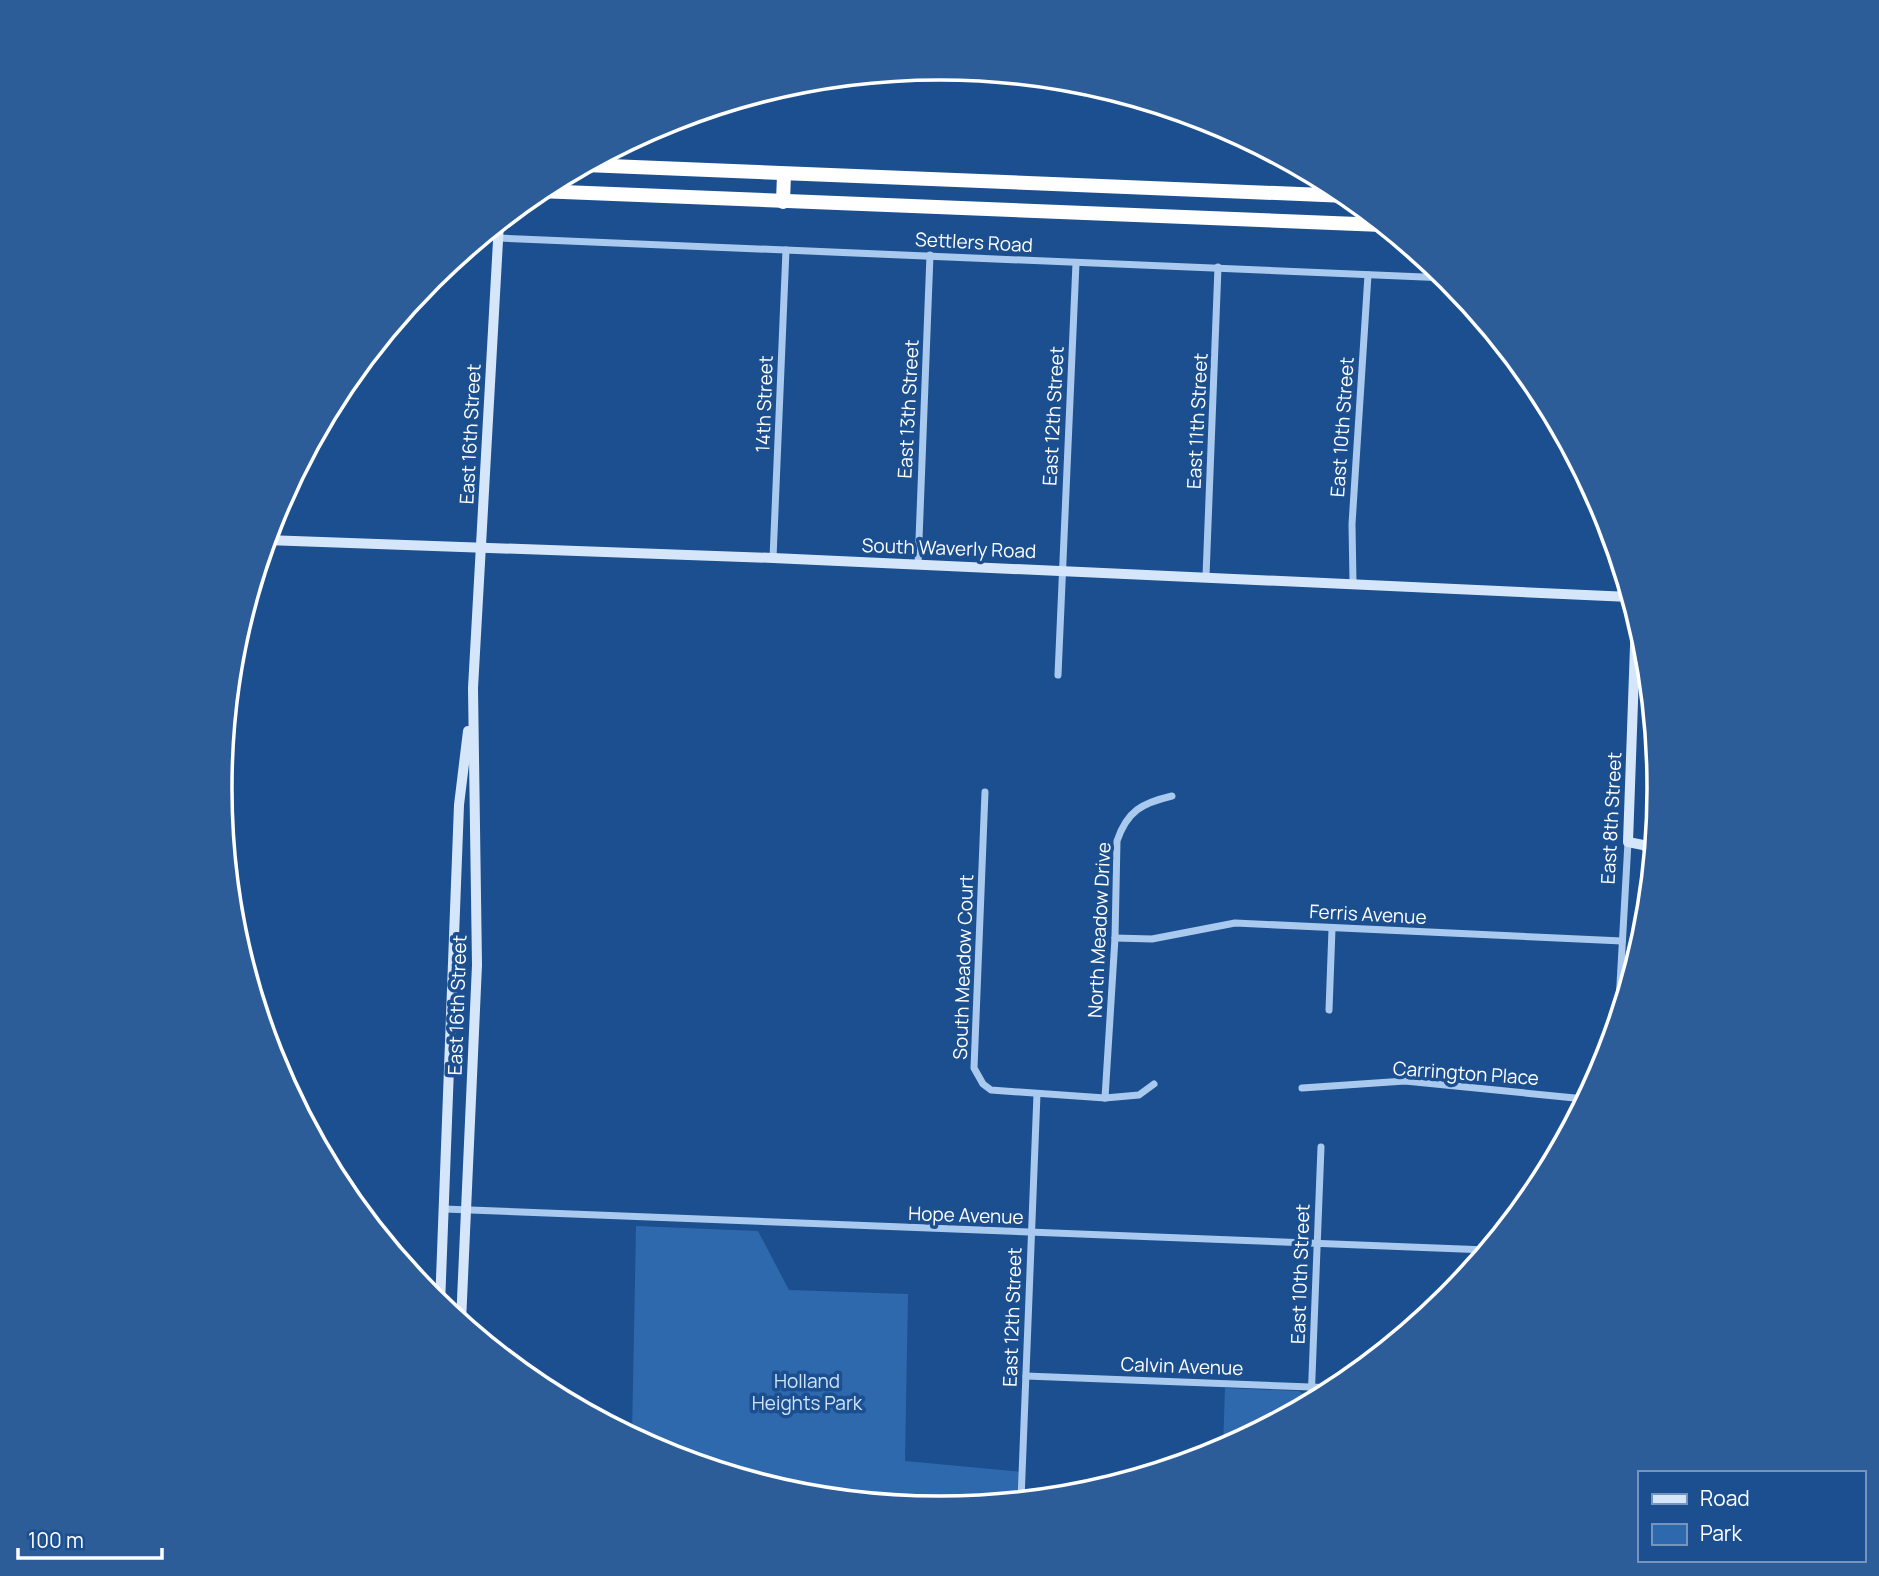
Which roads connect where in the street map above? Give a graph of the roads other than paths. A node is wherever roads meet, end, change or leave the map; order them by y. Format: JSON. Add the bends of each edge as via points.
{"nodes":[{"id":1,"x":603,"y":166,"type":"edge"},
{"id":2,"x":785,"y":174,"type":"junction"},
{"id":3,"x":559,"y":192,"type":"edge"},
{"id":4,"x":1325,"y":195,"type":"edge"},
{"id":5,"x":783,"y":202,"type":"junction"},
{"id":6,"x":1359,"y":219,"type":"edge"},
{"id":7,"x":499,"y":238,"type":"joint"},
{"id":8,"x":786,"y":250,"type":"junction"},
{"id":9,"x":930,"y":255,"type":"junction"},
{"id":10,"x":1076,"y":263,"type":"junction"},
{"id":11,"x":1218,"y":267,"type":"junction"},
{"id":12,"x":1368,"y":275,"type":"junction"},
{"id":13,"x":1429,"y":277,"type":"edge"},
{"id":14,"x":277,"y":541,"type":"edge"},
{"id":15,"x":481,"y":550,"type":"junction"},
{"id":16,"x":773,"y":558,"type":"junction"},
{"id":17,"x":918,"y":565,"type":"junction"},
{"id":18,"x":1062,"y":570,"type":"junction"},
{"id":19,"x":1206,"y":576,"type":"junction"},
{"id":20,"x":1353,"y":582,"type":"junction"},
{"id":21,"x":1620,"y":596,"type":"edge"},
{"id":22,"x":1635,"y":659,"type":"edge"},
{"id":23,"x":1058,"y":675,"type":"dead end"},
{"id":24,"x":473,"y":688,"type":"junction"},
{"id":25,"x":985,"y":792,"type":"dead end"},
{"id":26,"x":1172,"y":796,"type":"dead end"},
{"id":27,"x":1628,"y":842,"type":"junction"},
{"id":28,"x":1644,"y":846,"type":"edge"},
{"id":29,"x":1332,"y":929,"type":"junction"},
{"id":30,"x":1115,"y":938,"type":"junction"},
{"id":31,"x":1622,"y":941,"type":"junction"},
{"id":32,"x":1620,"y":980,"type":"edge"},
{"id":33,"x":1329,"y":1010,"type":"dead end"},
{"id":34,"x":1154,"y":1084,"type":"dead end"},
{"id":35,"x":1301,"y":1088,"type":"dead end"},
{"id":36,"x":1037,"y":1094,"type":"junction"},
{"id":37,"x":1105,"y":1098,"type":"junction"},
{"id":38,"x":1575,"y":1098,"type":"edge"},
{"id":39,"x":1321,"y":1147,"type":"dead end"},
{"id":40,"x":444,"y":1209,"type":"junction"},
{"id":41,"x":466,"y":1210,"type":"junction"},
{"id":42,"x":1032,"y":1233,"type":"junction"},
{"id":43,"x":1317,"y":1242,"type":"junction"},
{"id":44,"x":1475,"y":1249,"type":"edge"},
{"id":45,"x":441,"y":1290,"type":"edge"},
{"id":46,"x":462,"y":1309,"type":"edge"},
{"id":47,"x":1026,"y":1376,"type":"junction"},
{"id":48,"x":1312,"y":1387,"type":"junction"},
{"id":49,"x":1315,"y":1387,"type":"edge"},
{"id":50,"x":1021,"y":1490,"type":"edge"}],
"edges":[{"from":1,"to":2,"type":"highway"},
{"from":2,"to":4,"type":"highway"},
{"from":2,"to":5,"type":"highway"},
{"from":3,"to":5,"type":"highway"},
{"from":5,"to":6,"type":"highway"},
{"from":7,"to":8,"type":"street","name":"Settlers Road"},
{"from":7,"to":15,"type":"main road","name":"East 16th Street"},
{"from":8,"to":9,"type":"street","name":"Settlers Road"},
{"from":8,"to":16,"type":"street","name":"14th Street"},
{"from":9,"to":10,"type":"street","name":"Settlers Road"},
{"from":9,"to":17,"type":"street","name":"East 13th Street"},
{"from":10,"to":11,"type":"street","name":"Settlers Road"},
{"from":10,"to":18,"type":"street","name":"East 12th Street"},
{"from":11,"to":12,"type":"street","name":"Settlers Road"},
{"from":11,"to":19,"type":"street","name":"East 11th Street"},
{"from":12,"to":13,"type":"street","name":"Settlers Road"},
{"from":12,"to":20,"type":"street","name":"East 10th Street","via":[[1352,524]]},
{"from":14,"to":15,"type":"main road","name":"South Waverly Road"},
{"from":15,"to":16,"type":"main road","name":"South Waverly Road"},
{"from":15,"to":24,"type":"main road","name":"East 16th Street"},
{"from":16,"to":17,"type":"main road","name":"South Waverly Road"},
{"from":17,"to":18,"type":"main road","name":"South Waverly Road"},
{"from":18,"to":19,"type":"main road","name":"South Waverly Road"},
{"from":18,"to":23,"type":"street","name":"East 12th Street"},
{"from":19,"to":20,"type":"main road","name":"South Waverly Road"},
{"from":20,"to":21,"type":"main road","name":"South Waverly Road"},
{"from":22,"to":27,"type":"main road","name":"East 8th Street"},
{"from":24,"to":40,"type":"main road","name":"East 16th Street","via":[[459,805]]},
{"from":24,"to":41,"type":"main road","name":"East 16th Street","via":[[477,965]]},
{"from":25,"to":36,"type":"street","name":"South Meadow Court","via":[[974,1068],[991,1090]]},
{"from":26,"to":30,"type":"street","name":"North Meadow Drive","via":[[1143,804],[1122,826],[1117,841]]},
{"from":27,"to":28,"type":"main road"},
{"from":27,"to":31,"type":"street","name":"East 8th Street"},
{"from":29,"to":30,"type":"street","name":"Ferris Avenue","via":[[1235,923],[1152,939]]},
{"from":29,"to":31,"type":"street","name":"Ferris Avenue"},
{"from":29,"to":33,"type":"street"},
{"from":30,"to":37,"type":"street","name":"North Meadow Drive"},
{"from":31,"to":32,"type":"street","name":"East 8th Street"},
{"from":34,"to":37,"type":"street","name":"South Meadow Court","via":[[1139,1095]]},
{"from":35,"to":38,"type":"street","name":"Carrington Place","via":[[1405,1081]]},
{"from":36,"to":37,"type":"street","name":"South Meadow Court"},
{"from":36,"to":42,"type":"street","name":"East 12th Street"},
{"from":39,"to":43,"type":"street","name":"East 10th Street"},
{"from":40,"to":41,"type":"street","name":"Hope Avenue"},
{"from":40,"to":45,"type":"main road","name":"East 16th Street"},
{"from":41,"to":42,"type":"street","name":"Hope Avenue"},
{"from":41,"to":46,"type":"main road","name":"East 16th Street"},
{"from":42,"to":43,"type":"street","name":"Hope Avenue"},
{"from":42,"to":47,"type":"street","name":"East 12th Street"},
{"from":43,"to":44,"type":"street","name":"Hope Avenue"},
{"from":43,"to":48,"type":"street","name":"East 10th Street"},
{"from":47,"to":48,"type":"street","name":"Calvin Avenue"},
{"from":47,"to":50,"type":"street","name":"East 12th Street"},
{"from":48,"to":49,"type":"street","name":"Calvin Avenue"}]}
